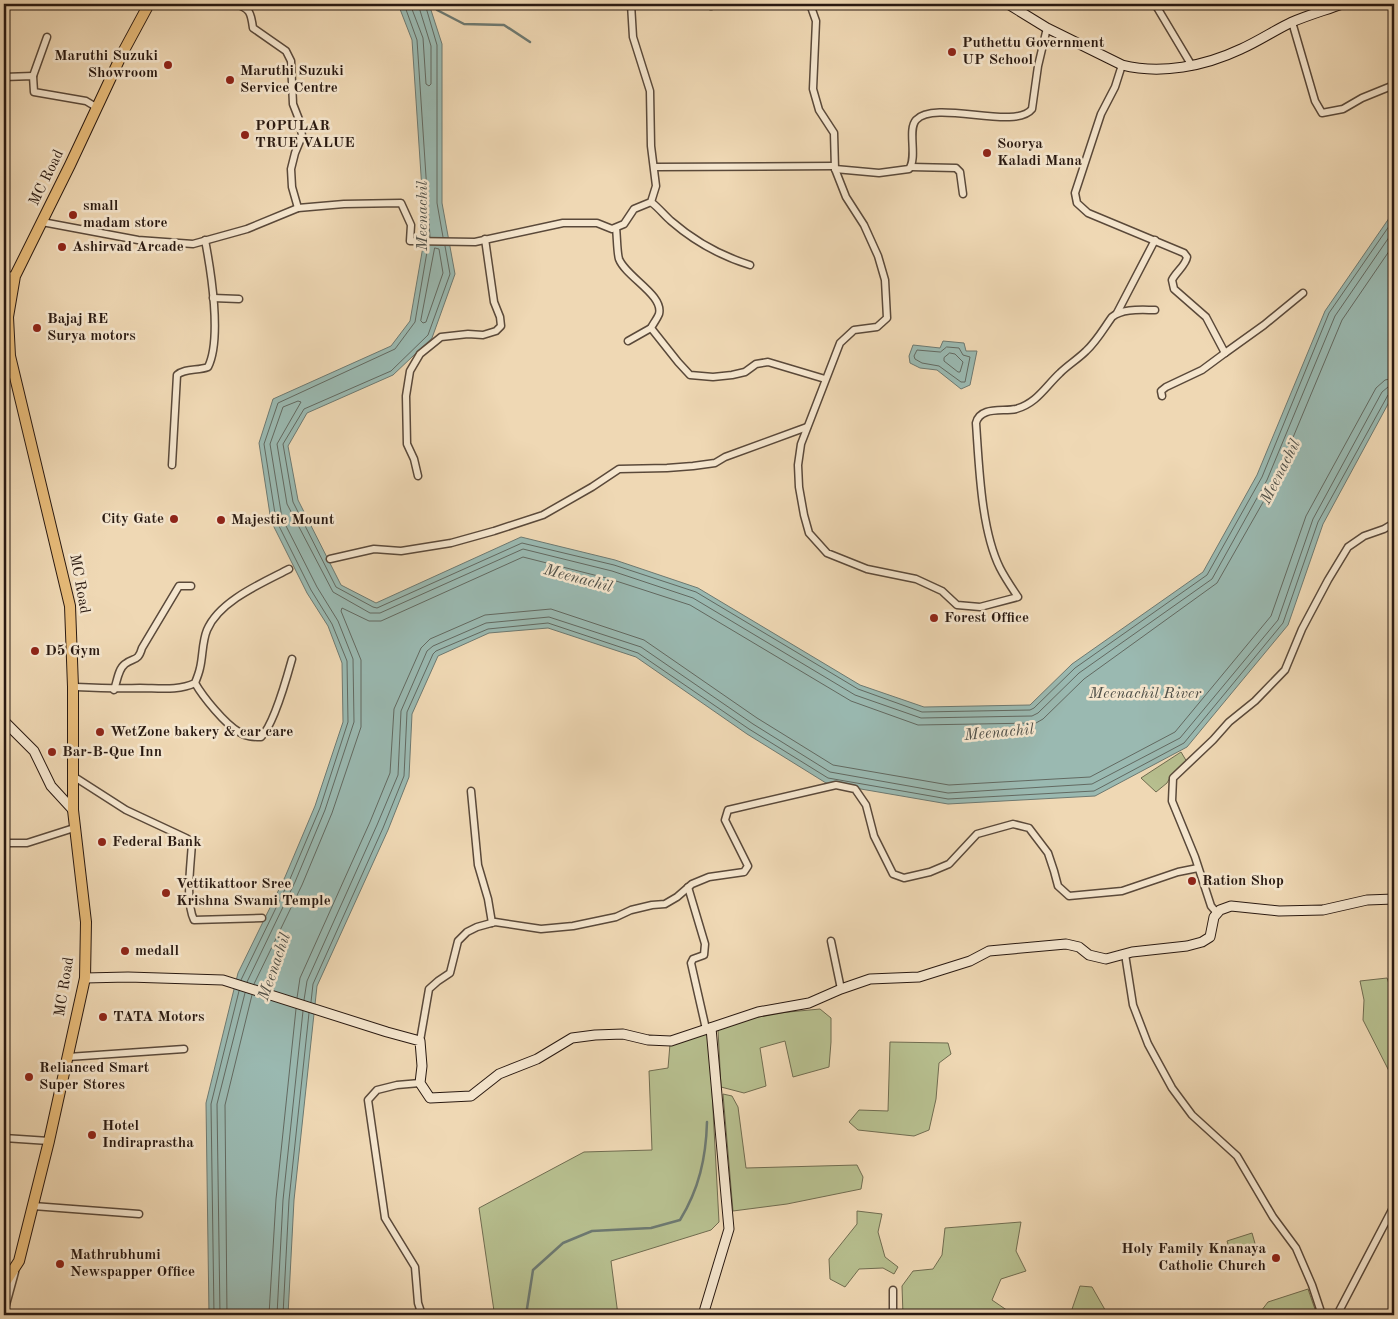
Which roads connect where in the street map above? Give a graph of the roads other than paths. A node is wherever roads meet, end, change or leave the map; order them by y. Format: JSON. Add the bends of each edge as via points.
{"nodes":[{"id":1,"x":149,"y":4,"type":"edge"},
{"id":2,"x":235,"y":4,"type":"edge"},
{"id":3,"x":631,"y":4,"type":"edge"},
{"id":4,"x":810,"y":4,"type":"edge"},
{"id":5,"x":1008,"y":4,"type":"edge"},
{"id":6,"x":1155,"y":4,"type":"edge"},
{"id":7,"x":1342,"y":4,"type":"edge"},
{"id":8,"x":1292,"y":22,"type":"junction"},
{"id":9,"x":1047,"y":28,"type":"junction"},
{"id":10,"x":47,"y":37,"type":"dead end"},
{"id":11,"x":1122,"y":65,"type":"junction"},
{"id":12,"x":1192,"y":66,"type":"junction"},
{"id":13,"x":33,"y":76,"type":"junction"},
{"id":14,"x":4,"y":77,"type":"edge"},
{"id":15,"x":1394,"y":85,"type":"edge"},
{"id":16,"x":96,"y":107,"type":"junction"},
{"id":17,"x":655,"y":167,"type":"junction"},
{"id":18,"x":911,"y":167,"type":"junction"},
{"id":19,"x":834,"y":168,"type":"junction"},
{"id":20,"x":962,"y":194,"type":"dead end"},
{"id":21,"x":651,"y":202,"type":"junction"},
{"id":22,"x":298,"y":208,"type":"junction"},
{"id":23,"x":42,"y":222,"type":"junction"},
{"id":24,"x":616,"y":228,"type":"junction"},
{"id":25,"x":205,"y":240,"type":"junction"},
{"id":26,"x":485,"y":240,"type":"junction"},
{"id":27,"x":1155,"y":240,"type":"junction"},
{"id":28,"x":750,"y":265,"type":"dead end"},
{"id":29,"x":4,"y":275,"type":"edge"},
{"id":30,"x":15,"y":276,"type":"junction"},
{"id":31,"x":1303,"y":293,"type":"dead end"},
{"id":32,"x":213,"y":298,"type":"junction"},
{"id":33,"x":239,"y":299,"type":"dead end"},
{"id":34,"x":1155,"y":310,"type":"dead end"},
{"id":35,"x":1117,"y":313,"type":"junction"},
{"id":36,"x":651,"y":328,"type":"junction"},
{"id":37,"x":628,"y":341,"type":"dead end"},
{"id":38,"x":1226,"y":353,"type":"junction"},
{"id":39,"x":7,"y":356,"type":"edge"},
{"id":40,"x":825,"y":379,"type":"junction"},
{"id":41,"x":1162,"y":396,"type":"dead end"},
{"id":42,"x":807,"y":427,"type":"junction"},
{"id":43,"x":172,"y":465,"type":"dead end"},
{"id":44,"x":418,"y":476,"type":"dead end"},
{"id":45,"x":1394,"y":524,"type":"edge"},
{"id":46,"x":1394,"y":540,"type":"edge"},
{"id":47,"x":330,"y":559,"type":"dead end"},
{"id":48,"x":289,"y":569,"type":"dead end"},
{"id":49,"x":190,"y":586,"type":"dead end"},
{"id":50,"x":292,"y":659,"type":"dead end"},
{"id":51,"x":195,"y":683,"type":"junction"},
{"id":52,"x":73,"y":687,"type":"junction"},
{"id":53,"x":114,"y":690,"type":"junction"},
{"id":54,"x":4,"y":721,"type":"edge"},
{"id":55,"x":74,"y":776,"type":"junction"},
{"id":56,"x":471,"y":791,"type":"dead end"},
{"id":57,"x":73,"y":810,"type":"junction"},
{"id":58,"x":74,"y":828,"type":"junction"},
{"id":59,"x":4,"y":842,"type":"edge"},
{"id":60,"x":1198,"y":868,"type":"junction"},
{"id":61,"x":688,"y":887,"type":"junction"},
{"id":62,"x":1394,"y":899,"type":"edge"},
{"id":63,"x":1217,"y":913,"type":"junction"},
{"id":64,"x":262,"y":918,"type":"dead end"},
{"id":65,"x":492,"y":923,"type":"junction"},
{"id":66,"x":831,"y":941,"type":"dead end"},
{"id":67,"x":1125,"y":954,"type":"junction"},
{"id":68,"x":85,"y":978,"type":"junction"},
{"id":69,"x":841,"y":989,"type":"junction"},
{"id":70,"x":708,"y":1029,"type":"junction"},
{"id":71,"x":420,"y":1041,"type":"junction"},
{"id":72,"x":184,"y":1049,"type":"dead end"},
{"id":73,"x":68,"y":1056,"type":"junction"},
{"id":74,"x":420,"y":1083,"type":"junction"},
{"id":75,"x":4,"y":1138,"type":"edge"},
{"id":76,"x":49,"y":1141,"type":"junction"},
{"id":77,"x":33,"y":1206,"type":"junction"},
{"id":78,"x":1394,"y":1206,"type":"edge"},
{"id":79,"x":139,"y":1214,"type":"dead end"},
{"id":80,"x":19,"y":1261,"type":"junction"},
{"id":81,"x":4,"y":1284,"type":"edge"},
{"id":82,"x":893,"y":1290,"type":"dead end"},
{"id":83,"x":4,"y":1312,"type":"edge"},
{"id":84,"x":422,"y":1315,"type":"edge"},
{"id":85,"x":703,"y":1315,"type":"edge"},
{"id":86,"x":892,"y":1315,"type":"edge"},
{"id":87,"x":1322,"y":1315,"type":"edge"},
{"id":88,"x":1337,"y":1315,"type":"edge"}],
"edges":[{"from":1,"to":16,"type":"main road","name":"MC Road"},
{"from":2,"to":22,"type":"street","via":[[249,11],[253,28],[286,50],[291,61],[293,104],[302,136],[290,169]]},
{"from":3,"to":17,"type":"street","via":[[633,37],[650,91]]},
{"from":4,"to":19,"type":"street","via":[[816,21],[813,89],[819,110],[834,133]]},
{"from":5,"to":9,"type":"main road"},
{"from":6,"to":12,"type":"street"},
{"from":7,"to":8,"type":"main road"},
{"from":8,"to":12,"type":"main road","via":[[1240,50]]},
{"from":8,"to":15,"type":"street","via":[[1315,101],[1322,113],[1343,109]]},
{"from":9,"to":11,"type":"main road"},
{"from":9,"to":18,"type":"street","via":[[1032,109],[1012,117],[924,115],[915,121],[913,127]]},
{"from":10,"to":13,"type":"street"},
{"from":11,"to":12,"type":"main road","via":[[1150,69]]},
{"from":11,"to":27,"type":"street","via":[[1101,114],[1075,193],[1077,203],[1088,212]]},
{"from":13,"to":14,"type":"street"},
{"from":13,"to":16,"type":"street","via":[[34,92],[86,101]]},
{"from":16,"to":23,"type":"main road","name":"MC Road"},
{"from":17,"to":19,"type":"street"},
{"from":17,"to":21,"type":"street","via":[[656,186]]},
{"from":18,"to":19,"type":"street","via":[[879,173]]},
{"from":18,"to":20,"type":"street","via":[[956,168],[960,172]]},
{"from":19,"to":40,"type":"street","via":[[878,256],[885,280],[887,318],[877,328],[854,330],[840,343]]},
{"from":21,"to":24,"type":"street","via":[[634,209],[624,224]]},
{"from":21,"to":28,"type":"street","via":[[675,225],[710,249]]},
{"from":22,"to":25,"type":"street","via":[[247,229]]},
{"from":22,"to":26,"type":"street","via":[[401,203],[411,224],[410,241]]},
{"from":23,"to":25,"type":"street","via":[[138,240],[193,244]]},
{"from":23,"to":30,"type":"main road","name":"MC Road"},
{"from":24,"to":26,"type":"street","via":[[597,223],[563,223]]},
{"from":24,"to":36,"type":"street","via":[[618,258],[658,303],[659,314]]},
{"from":25,"to":32,"type":"street"},
{"from":26,"to":44,"type":"street","via":[[501,326],[483,335],[441,337],[420,354],[410,371],[406,396],[407,444]]},
{"from":27,"to":35,"type":"street"},
{"from":27,"to":38,"type":"street","via":[[1187,257],[1172,280],[1174,289],[1206,317]]},
{"from":29,"to":30,"type":"street"},
{"from":30,"to":39,"type":"main road","name":"MC Road","via":[[8,317]]},
{"from":31,"to":38,"type":"street"},
{"from":32,"to":33,"type":"street"},
{"from":32,"to":43,"type":"street","via":[[211,362],[203,369],[183,371],[177,375]]},
{"from":34,"to":35,"type":"street"},
{"from":35,"to":42,"type":"street","via":[[1087,350],[1028,405],[1014,410],[989,411],[977,418],[987,525],[1000,567],[1018,597],[980,607],[957,605],[942,591],[916,579],[867,569],[827,552],[809,533],[799,487],[798,465]]},
{"from":36,"to":37,"type":"street"},
{"from":36,"to":40,"type":"street","via":[[690,375],[732,375],[768,362]]},
{"from":38,"to":41,"type":"street","via":[[1202,370],[1166,387],[1161,391]]},
{"from":39,"to":52,"type":"main road","name":"MC Road","via":[[70,606]]},
{"from":40,"to":42,"type":"street"},
{"from":42,"to":47,"type":"street","via":[[715,463],[667,468],[618,468],[543,515],[451,544],[401,551],[374,549]]},
{"from":45,"to":46,"type":"street"},
{"from":45,"to":60,"type":"street","via":[[1364,536],[1348,547],[1306,621],[1285,670],[1173,778],[1172,801]]},
{"from":48,"to":51,"type":"street","via":[[231,602],[215,617],[207,630]]},
{"from":49,"to":53,"type":"street","via":[[179,586],[141,654],[121,668]]},
{"from":50,"to":51,"type":"street","via":[[277,706],[262,736],[252,737],[238,732],[203,698]]},
{"from":51,"to":53,"type":"street","via":[[166,689]]},
{"from":52,"to":53,"type":"street"},
{"from":52,"to":55,"type":"main road","name":"MC Road"},
{"from":54,"to":57,"type":"main road","via":[[34,751],[51,786]]},
{"from":55,"to":57,"type":"main road","name":"MC Road"},
{"from":55,"to":64,"type":"street","via":[[126,810],[192,842],[190,899],[194,920]]},
{"from":56,"to":65,"type":"street","via":[[478,865]]},
{"from":57,"to":58,"type":"main road","name":"MC Road"},
{"from":58,"to":59,"type":"street","via":[[27,843]]},
{"from":58,"to":68,"type":"main road","name":"MC Road","via":[[86,922]]},
{"from":60,"to":61,"type":"street","via":[[1122,891],[1069,896],[1058,886],[1048,853],[1029,828],[1013,824],[977,834],[949,864],[904,878],[893,874],[874,836],[866,805],[855,789],[836,785],[728,810],[725,820],[748,866],[744,872],[709,878]]},
{"from":60,"to":63,"type":"street","via":[[1211,906]]},
{"from":61,"to":65,"type":"street","via":[[665,904],[652,904],[616,918],[573,926],[541,928]]},
{"from":61,"to":70,"type":"street","via":[[705,944],[704,955],[691,963]]},
{"from":62,"to":63,"type":"main road","via":[[1367,900],[1323,910],[1278,911],[1231,906]]},
{"from":63,"to":67,"type":"main road","via":[[1210,937],[1202,942]]},
{"from":65,"to":71,"type":"street","via":[[477,926],[458,941],[450,973],[430,989]]},
{"from":66,"to":69,"type":"street"},
{"from":67,"to":69,"type":"main road","via":[[1106,959],[1066,944],[990,951],[970,961],[919,977],[870,979]]},
{"from":67,"to":87,"type":"street","via":[[1133,1004],[1148,1044],[1172,1088],[1192,1115],[1237,1156],[1273,1218],[1296,1248]]},
{"from":68,"to":71,"type":"main road","via":[[222,980]]},
{"from":68,"to":73,"type":"main road","name":"MC Road"},
{"from":69,"to":70,"type":"main road","via":[[809,1003],[758,1012]]},
{"from":70,"to":74,"type":"main road","via":[[671,1041],[623,1034],[572,1038],[537,1059],[499,1074],[471,1096],[430,1098]]},
{"from":70,"to":85,"type":"main road","via":[[729,1230]]},
{"from":71,"to":74,"type":"main road"},
{"from":72,"to":73,"type":"street"},
{"from":73,"to":76,"type":"main road","name":"MC Road"},
{"from":74,"to":84,"type":"street","via":[[377,1090],[368,1100],[385,1218],[415,1267]]},
{"from":75,"to":76,"type":"street"},
{"from":76,"to":77,"type":"main road","name":"MC Road"},
{"from":77,"to":79,"type":"street"},
{"from":77,"to":80,"type":"main road","name":"MC Road"},
{"from":78,"to":88,"type":"street"},
{"from":80,"to":81,"type":"main road","name":"MC Road"},
{"from":80,"to":83,"type":"street"},
{"from":82,"to":86,"type":"street"}]}
